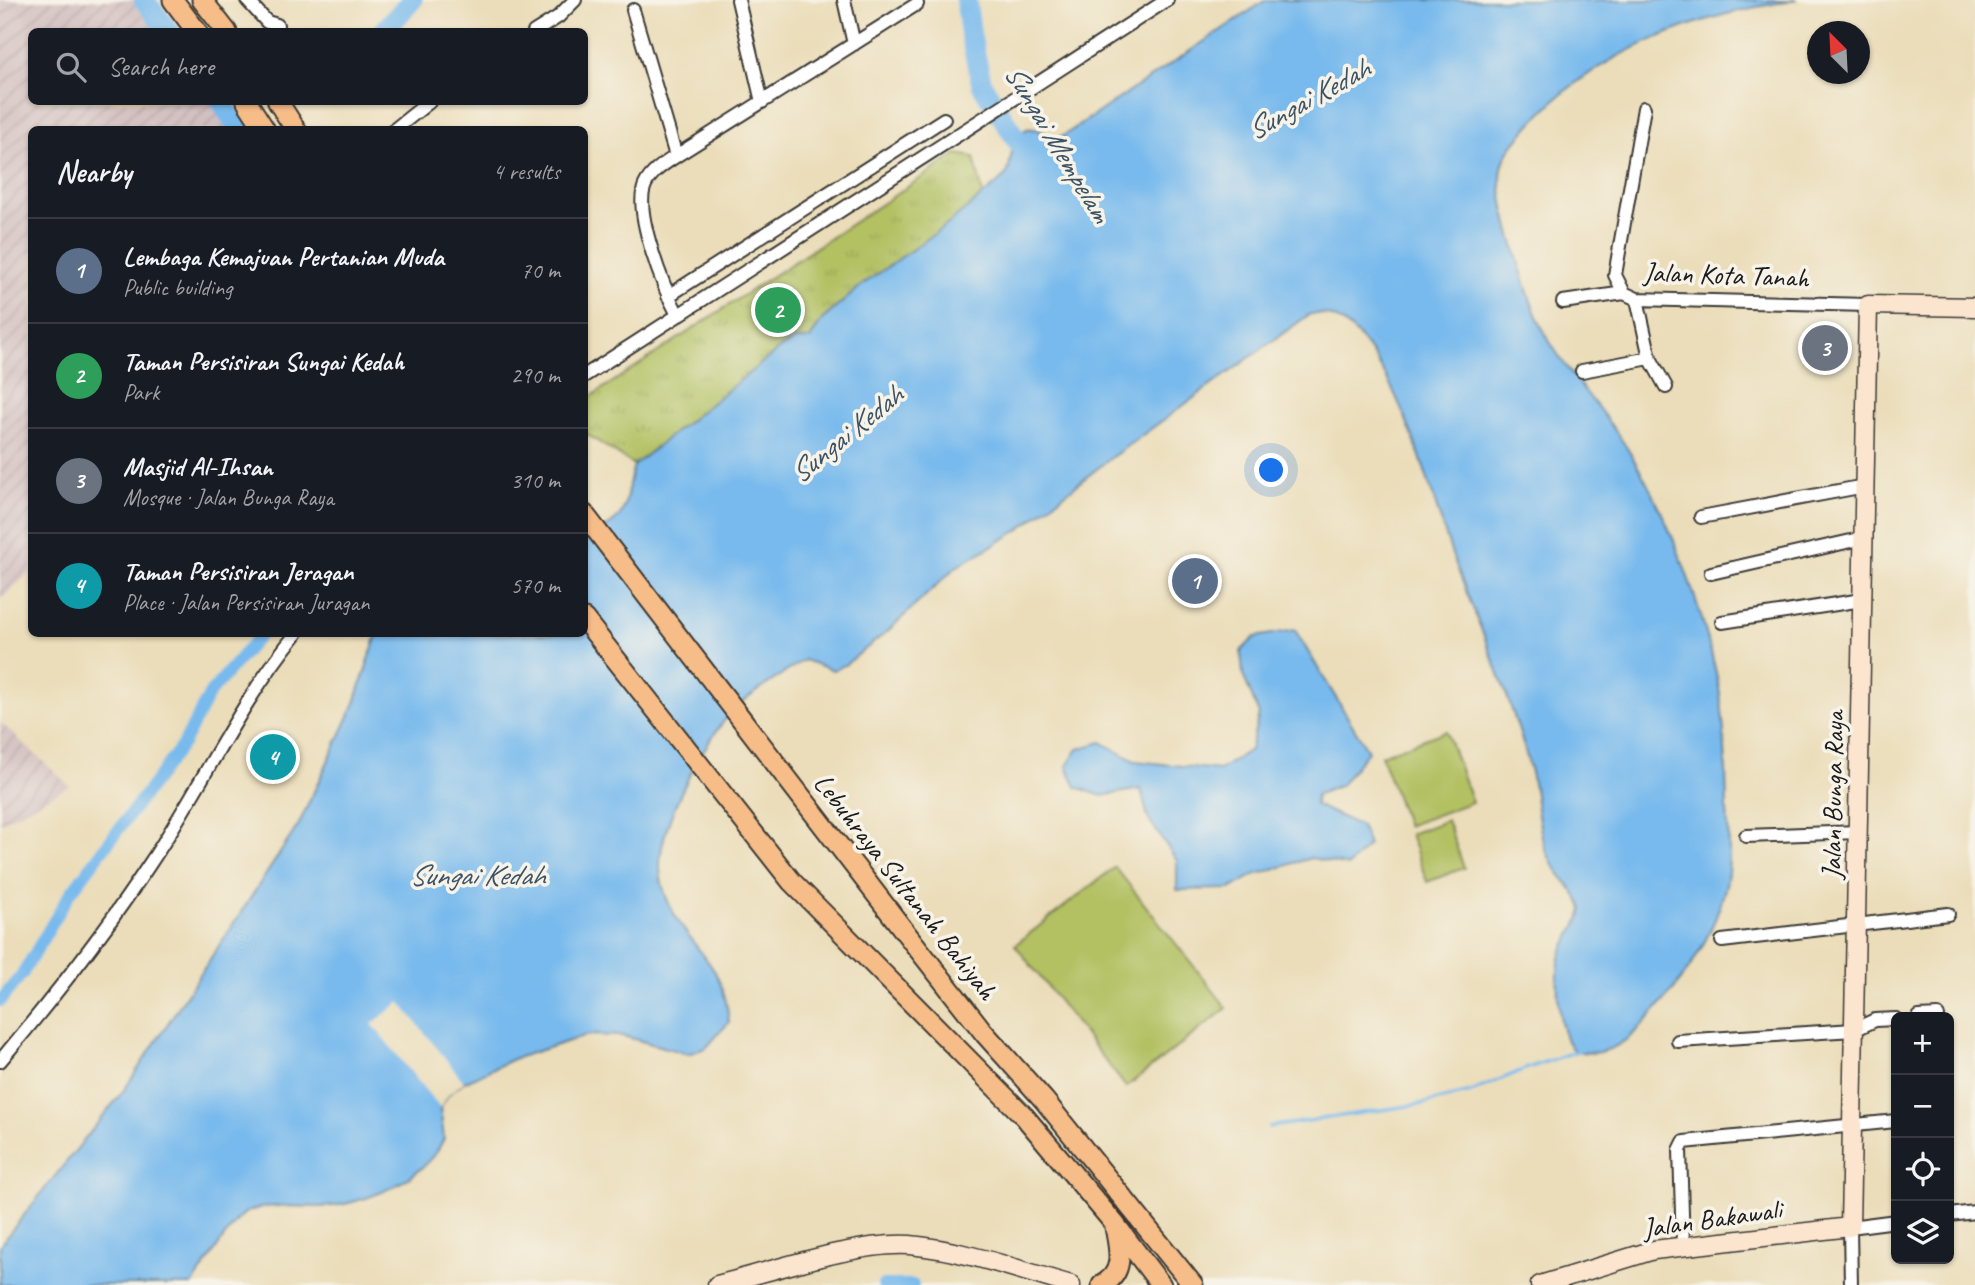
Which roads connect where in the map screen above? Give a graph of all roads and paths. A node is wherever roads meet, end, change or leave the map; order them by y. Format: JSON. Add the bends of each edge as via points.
{"nodes":[{"id":1,"x":173,"y":0,"type":"edge"},
{"id":2,"x":202,"y":0,"type":"edge"},
{"id":3,"x":247,"y":0,"type":"edge"},
{"id":4,"x":575,"y":0,"type":"edge"},
{"id":5,"x":738,"y":0,"type":"edge"},
{"id":6,"x":844,"y":0,"type":"edge"},
{"id":7,"x":1167,"y":0,"type":"edge"},
{"id":8,"x":917,"y":4,"type":"dead end"},
{"id":9,"x":633,"y":10,"type":"dead end"},
{"id":10,"x":278,"y":25,"type":"dead end"},
{"id":11,"x":194,"y":28,"type":"edge"},
{"id":12,"x":224,"y":28,"type":"edge"},
{"id":13,"x":540,"y":28,"type":"edge"},
{"id":14,"x":854,"y":44,"type":"junction"},
{"id":15,"x":762,"y":102,"type":"junction"},
{"id":16,"x":249,"y":105,"type":"edge"},
{"id":17,"x":280,"y":105,"type":"edge"},
{"id":18,"x":425,"y":105,"type":"edge"},
{"id":19,"x":1644,"y":108,"type":"dead end"},
{"id":20,"x":943,"y":119,"type":"dead end"},
{"id":21,"x":262,"y":126,"type":"edge"},
{"id":22,"x":293,"y":126,"type":"edge"},
{"id":23,"x":399,"y":126,"type":"edge"},
{"id":24,"x":676,"y":156,"type":"junction"},
{"id":25,"x":1624,"y":293,"type":"junction"},
{"id":26,"x":668,"y":296,"type":"junction"},
{"id":27,"x":1637,"y":299,"type":"junction"},
{"id":28,"x":1563,"y":302,"type":"dead end"},
{"id":29,"x":1868,"y":306,"type":"junction"},
{"id":30,"x":1975,"y":307,"type":"edge"},
{"id":31,"x":678,"y":314,"type":"junction"},
{"id":32,"x":1650,"y":358,"type":"junction"},
{"id":33,"x":1582,"y":371,"type":"dead end"},
{"id":34,"x":588,"y":373,"type":"edge"},
{"id":35,"x":1666,"y":387,"type":"dead end"},
{"id":36,"x":1865,"y":486,"type":"junction"},
{"id":37,"x":1701,"y":517,"type":"dead end"},
{"id":38,"x":588,"y":519,"type":"edge"},
{"id":39,"x":1864,"y":538,"type":"junction"},
{"id":40,"x":1711,"y":573,"type":"dead end"},
{"id":41,"x":1863,"y":600,"type":"junction"},
{"id":42,"x":1722,"y":622,"type":"dead end"},
{"id":43,"x":588,"y":624,"type":"edge"},
{"id":44,"x":294,"y":637,"type":"edge"},
{"id":45,"x":1858,"y":832,"type":"junction"},
{"id":46,"x":1746,"y":836,"type":"dead end"},
{"id":47,"x":1948,"y":914,"type":"dead end"},
{"id":48,"x":1856,"y":925,"type":"junction"},
{"id":49,"x":1722,"y":941,"type":"dead end"},
{"id":50,"x":1891,"y":1019,"type":"edge"},
{"id":51,"x":1854,"y":1030,"type":"junction"},
{"id":52,"x":1678,"y":1041,"type":"dead end"},
{"id":53,"x":0,"y":1061,"type":"edge"},
{"id":54,"x":1891,"y":1122,"type":"edge"},
{"id":55,"x":1852,"y":1127,"type":"junction"},
{"id":56,"x":1975,"y":1212,"type":"edge"},
{"id":57,"x":1954,"y":1214,"type":"edge"},
{"id":58,"x":1114,"y":1223,"type":"junction"},
{"id":59,"x":1891,"y":1223,"type":"edge"},
{"id":60,"x":1850,"y":1227,"type":"junction"},
{"id":61,"x":1683,"y":1245,"type":"junction"},
{"id":62,"x":1163,"y":1249,"type":"junction"},
{"id":63,"x":768,"y":1279,"type":"edge"},
{"id":64,"x":717,"y":1285,"type":"edge"},
{"id":65,"x":1071,"y":1285,"type":"edge"},
{"id":66,"x":1101,"y":1285,"type":"edge"},
{"id":67,"x":1162,"y":1285,"type":"edge"},
{"id":68,"x":1193,"y":1285,"type":"edge"},
{"id":69,"x":1540,"y":1285,"type":"edge"},
{"id":70,"x":1851,"y":1285,"type":"edge"}],
"edges":[{"from":1,"to":11,"type":"main road"},
{"from":2,"to":12,"type":"main road"},
{"from":3,"to":10,"type":"street","via":[[267,22]]},
{"from":4,"to":13,"type":"street"},
{"from":5,"to":15,"type":"street"},
{"from":6,"to":14,"type":"street"},
{"from":7,"to":31,"type":"street"},
{"from":8,"to":14,"type":"street"},
{"from":9,"to":24,"type":"street"},
{"from":14,"to":15,"type":"street"},
{"from":15,"to":24,"type":"street"},
{"from":16,"to":21,"type":"main road"},
{"from":17,"to":22,"type":"main road"},
{"from":18,"to":23,"type":"street"},
{"from":19,"to":25,"type":"street","name":"Jalan Kota Tanah","via":[[1615,275]]},
{"from":20,"to":26,"type":"street"},
{"from":24,"to":26,"type":"street","via":[[655,171],[641,207]]},
{"from":25,"to":27,"type":"street","name":"Jalan Kota Tanah"},
{"from":25,"to":28,"type":"street"},
{"from":26,"to":31,"type":"street"},
{"from":27,"to":29,"type":"street","name":"Jalan Kota Tanah"},
{"from":27,"to":32,"type":"street"},
{"from":29,"to":30,"type":"street","name":"Jalan Kota Tanah"},
{"from":29,"to":36,"type":"street","name":"Jalan Bunga Raya"},
{"from":31,"to":34,"type":"street"},
{"from":32,"to":33,"type":"street"},
{"from":32,"to":35,"type":"street"},
{"from":36,"to":37,"type":"street"},
{"from":36,"to":39,"type":"street","name":"Jalan Bunga Raya"},
{"from":38,"to":62,"type":"main road","name":"Lebuhraya Sultanah Bahiyah","via":[[985,1034]]},
{"from":39,"to":40,"type":"street"},
{"from":39,"to":41,"type":"street","name":"Jalan Bunga Raya"},
{"from":41,"to":42,"type":"street"},
{"from":41,"to":45,"type":"street","name":"Jalan Bunga Raya"},
{"from":43,"to":58,"type":"main road","via":[[792,882],[1024,1116]]},
{"from":44,"to":53,"type":"street","via":[[235,722],[145,872],[80,965]]},
{"from":45,"to":46,"type":"street"},
{"from":45,"to":48,"type":"street","name":"Jalan Bunga Raya"},
{"from":47,"to":48,"type":"street"},
{"from":48,"to":49,"type":"street"},
{"from":48,"to":51,"type":"street","name":"Jalan Bunga Raya"},
{"from":50,"to":51,"type":"street","via":[[1875,1020]]},
{"from":51,"to":52,"type":"street"},
{"from":51,"to":55,"type":"street","name":"Jalan Bunga Raya"},
{"from":54,"to":55,"type":"street"},
{"from":55,"to":60,"type":"street","name":"Jalan Bunga Raya"},
{"from":55,"to":61,"type":"street","via":[[1684,1142],[1680,1150]]},
{"from":56,"to":57,"type":"street"},
{"from":58,"to":66,"type":"main road","via":[[1119,1262],[1115,1274]]},
{"from":58,"to":67,"type":"main road"},
{"from":59,"to":60,"type":"street","name":"Jalan Bakawali"},
{"from":60,"to":61,"type":"street","name":"Jalan Bakawali"},
{"from":60,"to":70,"type":"street","name":"Jalan Bunga Raya"},
{"from":61,"to":69,"type":"street","name":"Jalan Bakawali","via":[[1627,1257]]},
{"from":62,"to":67,"type":"main road"},
{"from":62,"to":68,"type":"main road","name":"Lebuhraya Sultanah Bahiyah"},
{"from":63,"to":64,"type":"street"},
{"from":63,"to":65,"type":"street","via":[[859,1250],[909,1245]]}]}
